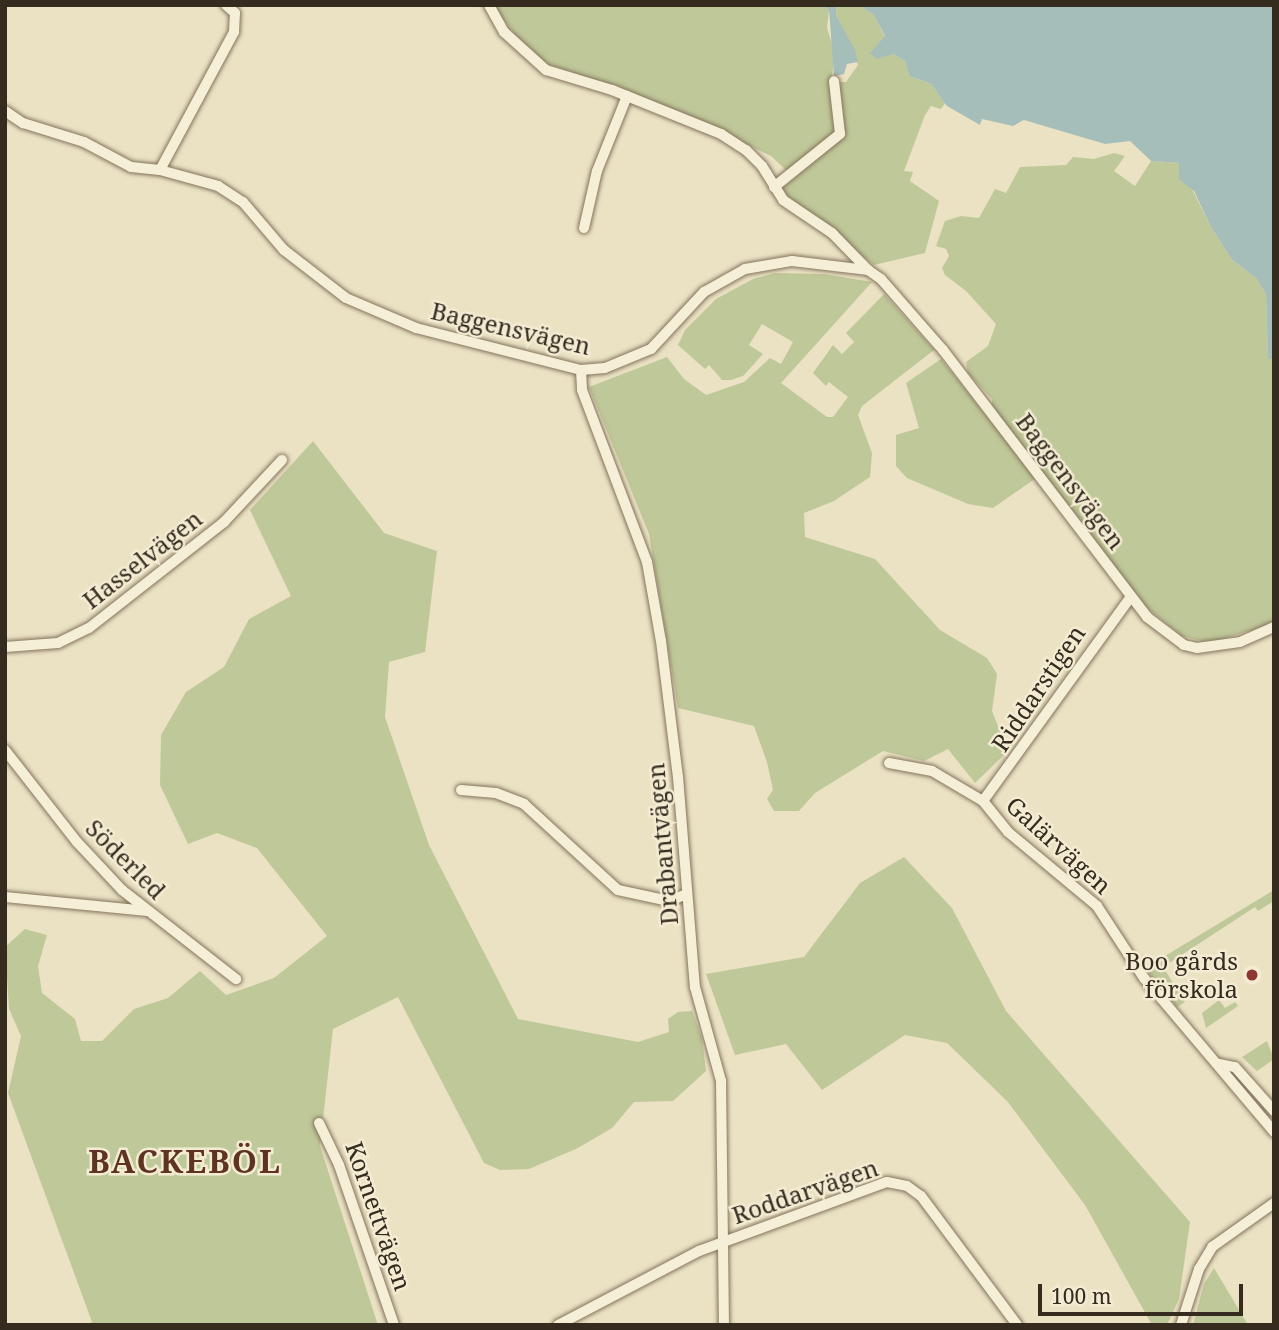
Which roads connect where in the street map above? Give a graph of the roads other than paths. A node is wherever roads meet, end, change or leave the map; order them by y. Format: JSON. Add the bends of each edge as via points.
{"nodes":[{"id":1,"x":226,"y":5,"type":"edge"},
{"id":2,"x":489,"y":5,"type":"edge"},
{"id":3,"x":834,"y":81,"type":"dead end"},
{"id":4,"x":627,"y":96,"type":"junction"},
{"id":5,"x":5,"y":111,"type":"edge"},
{"id":6,"x":160,"y":170,"type":"junction"},
{"id":7,"x":774,"y":187,"type":"junction"},
{"id":8,"x":584,"y":228,"type":"dead end"},
{"id":9,"x":868,"y":270,"type":"junction"},
{"id":10,"x":581,"y":370,"type":"junction"},
{"id":11,"x":282,"y":460,"type":"dead end"},
{"id":12,"x":1129,"y":599,"type":"junction"},
{"id":13,"x":1274,"y":627,"type":"edge"},
{"id":14,"x":5,"y":647,"type":"edge"},
{"id":15,"x":5,"y":750,"type":"edge"},
{"id":16,"x":889,"y":763,"type":"dead end"},
{"id":17,"x":461,"y":789,"type":"dead end"},
{"id":18,"x":983,"y":801,"type":"junction"},
{"id":19,"x":687,"y":894,"type":"junction"},
{"id":20,"x":5,"y":897,"type":"edge"},
{"id":21,"x":147,"y":911,"type":"junction"},
{"id":22,"x":236,"y":979,"type":"dead end"},
{"id":23,"x":1219,"y":1064,"type":"junction"},
{"id":24,"x":1274,"y":1111,"type":"edge"},
{"id":25,"x":319,"y":1123,"type":"dead end"},
{"id":26,"x":1274,"y":1132,"type":"edge"},
{"id":27,"x":1274,"y":1203,"type":"edge"},
{"id":28,"x":725,"y":1241,"type":"junction"},
{"id":29,"x":394,"y":1325,"type":"edge"},
{"id":30,"x":558,"y":1325,"type":"edge"},
{"id":31,"x":724,"y":1325,"type":"edge"},
{"id":32,"x":1017,"y":1325,"type":"edge"},
{"id":33,"x":1181,"y":1325,"type":"edge"}],
"edges":[{"from":1,"to":6,"type":"street","via":[[235,13],[234,32]]},
{"from":2,"to":4,"type":"street","via":[[504,32],[546,70]]},
{"from":3,"to":7,"type":"street","via":[[840,134]]},
{"from":4,"to":7,"type":"street","via":[[721,134],[762,166]]},
{"from":4,"to":8,"type":"street","via":[[597,171]]},
{"from":5,"to":6,"type":"street","name":"Baggensvägen","via":[[23,123],[84,142],[131,167]]},
{"from":6,"to":10,"type":"street","name":"Baggensvägen","via":[[232,194],[284,250],[346,298],[416,328]]},
{"from":7,"to":9,"type":"street","via":[[783,200],[832,233]]},
{"from":9,"to":10,"type":"street","name":"Baggensvägen","via":[[792,261],[745,269],[704,292],[651,349],[615,365]]},
{"from":9,"to":12,"type":"street","name":"Baggensvägen","via":[[909,309],[978,394],[1052,488]]},
{"from":10,"to":19,"type":"street","name":"Drabantvägen","via":[[582,390],[647,562],[678,777]]},
{"from":11,"to":14,"type":"street","name":"Hasselvägen","via":[[223,522],[89,628],[58,643]]},
{"from":12,"to":13,"type":"street","name":"Baggensvägen","via":[[1168,635],[1197,649],[1240,642]]},
{"from":12,"to":18,"type":"street","name":"Riddarstigen"},
{"from":15,"to":21,"type":"street","name":"Söderled","via":[[77,842]]},
{"from":16,"to":18,"type":"street","name":"Galärvägen","via":[[932,771]]},
{"from":17,"to":19,"type":"street","via":[[496,793],[524,804],[618,890],[668,901]]},
{"from":18,"to":23,"type":"street","name":"Galärvägen","via":[[1007,832],[1097,906],[1144,978]]},
{"from":19,"to":28,"type":"street","name":"Drabantvägen","via":[[695,987],[721,1082]]},
{"from":20,"to":21,"type":"street"},
{"from":21,"to":22,"type":"street","name":"Söderled"},
{"from":23,"to":24,"type":"street","via":[[1235,1067]]},
{"from":23,"to":26,"type":"street","name":"Galärvägen"},
{"from":25,"to":29,"type":"street","name":"Kornettvägen","via":[[335,1153]]},
{"from":27,"to":33,"type":"street","via":[[1212,1247],[1199,1269]]},
{"from":28,"to":30,"type":"street","name":"Roddarvägen"},
{"from":28,"to":31,"type":"street","name":"Drabantvägen"},
{"from":28,"to":32,"type":"street","name":"Roddarvägen","via":[[874,1184],[898,1183],[922,1196]]}]}
